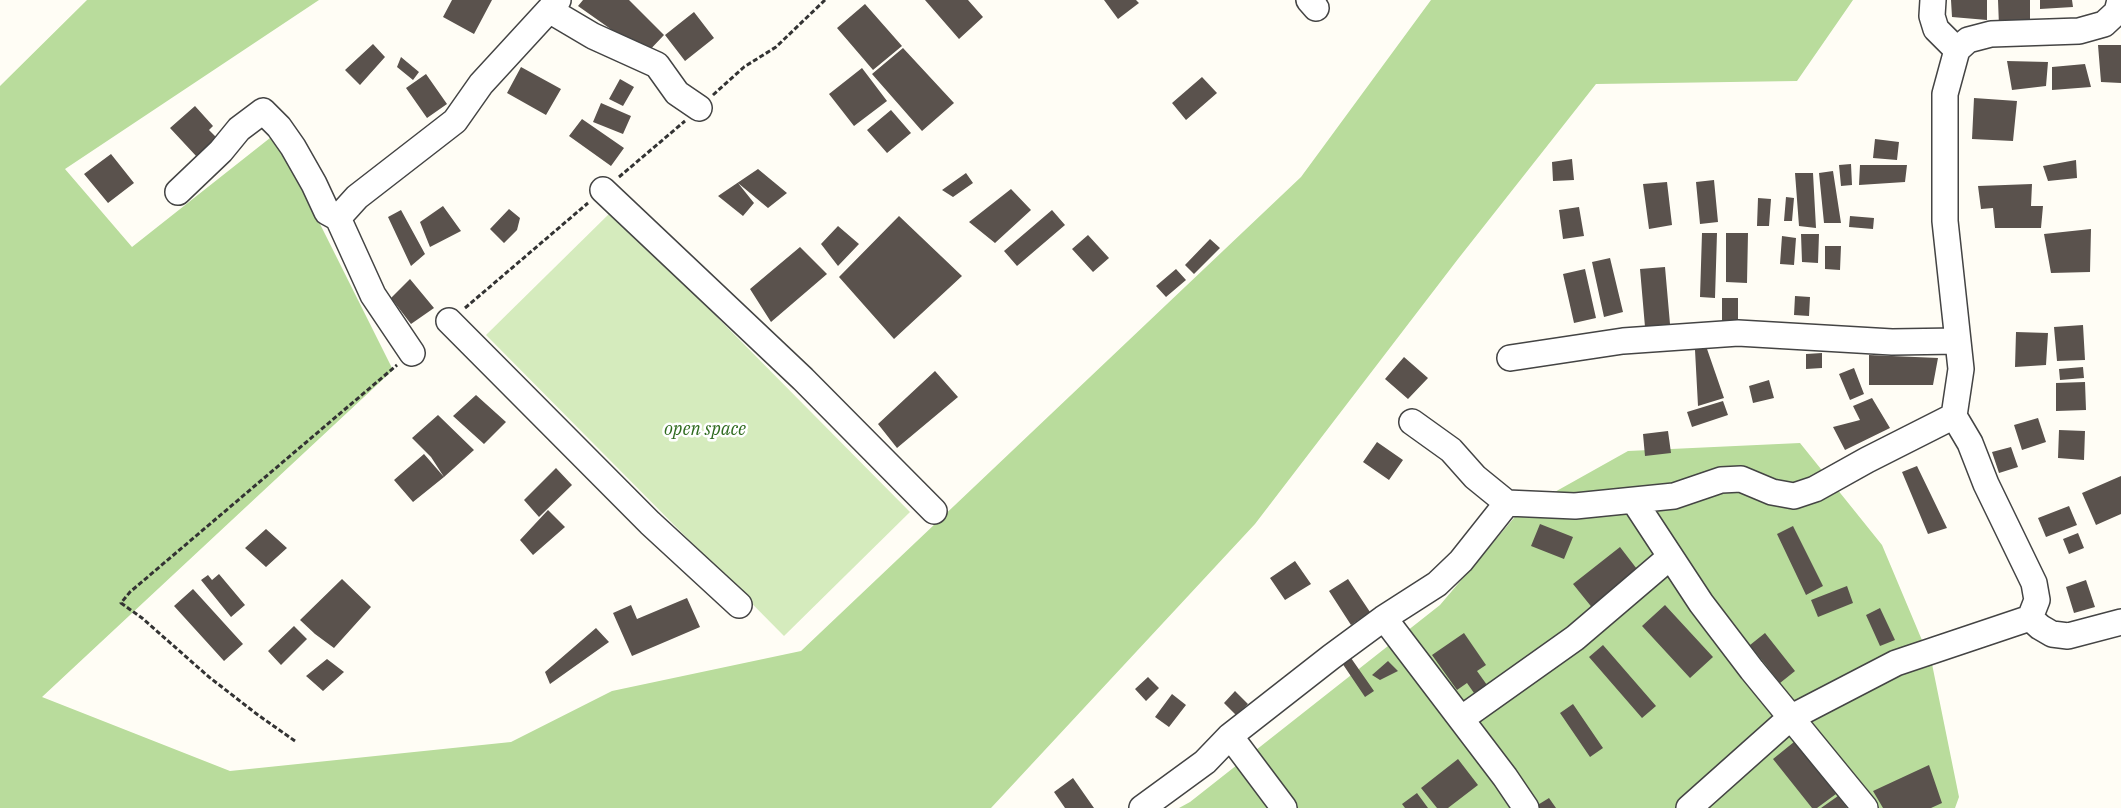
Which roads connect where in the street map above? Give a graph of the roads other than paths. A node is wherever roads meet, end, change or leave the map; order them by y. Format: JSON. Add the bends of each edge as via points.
{"nodes":[{"id":1,"x":1934,"y":0,"type":"edge"},
{"id":2,"x":553,"y":5,"type":"edge"},
{"id":3,"x":2119,"y":11,"type":"edge"},
{"id":4,"x":1957,"y":50,"type":"junction"},
{"id":5,"x":699,"y":108,"type":"dead end"},
{"id":6,"x":603,"y":190,"type":"dead end"},
{"id":7,"x":178,"y":192,"type":"dead end"},
{"id":8,"x":338,"y":218,"type":"junction"},
{"id":9,"x":449,"y":321,"type":"dead end"},
{"id":10,"x":1958,"y":341,"type":"junction"},
{"id":11,"x":412,"y":353,"type":"dead end"},
{"id":12,"x":1510,"y":358,"type":"dead end"},
{"id":13,"x":1954,"y":416,"type":"junction"},
{"id":14,"x":1412,"y":422,"type":"dead end"},
{"id":15,"x":1634,"y":501,"type":"junction"},
{"id":16,"x":1506,"y":504,"type":"junction"},
{"id":17,"x":934,"y":511,"type":"dead end"},
{"id":18,"x":1670,"y":557,"type":"junction"},
{"id":19,"x":739,"y":606,"type":"dead end"},
{"id":20,"x":1384,"y":618,"type":"junction"},
{"id":21,"x":2030,"y":618,"type":"junction"},
{"id":22,"x":2121,"y":622,"type":"edge"},
{"id":23,"x":1790,"y":718,"type":"junction"},
{"id":24,"x":1461,"y":719,"type":"junction"},
{"id":25,"x":1230,"y":736,"type":"junction"},
{"id":26,"x":1142,"y":808,"type":"edge"},
{"id":27,"x":1284,"y":808,"type":"edge"},
{"id":28,"x":1526,"y":808,"type":"edge"},
{"id":29,"x":1689,"y":808,"type":"edge"},
{"id":30,"x":1865,"y":808,"type":"edge"}],
"edges":[{"from":1,"to":4,"type":"street","via":[[1932,16],[1936,28]]},
{"from":2,"to":5,"type":"street","via":[[593,36],[658,65],[677,93]]},
{"from":2,"to":8,"type":"street","via":[[481,84],[455,121],[357,197]]},
{"from":3,"to":4,"type":"street","via":[[2104,24],[2079,31],[1991,34],[1968,40]]},
{"from":4,"to":10,"type":"street","via":[[1945,94],[1945,221]]},
{"from":6,"to":17,"type":"street","via":[[803,379]]},
{"from":7,"to":8,"type":"street","via":[[221,152],[239,129],[263,111],[293,147],[327,212]]},
{"from":8,"to":11,"type":"street","via":[[373,295]]},
{"from":9,"to":19,"type":"street","via":[[650,523]]},
{"from":10,"to":12,"type":"street","via":[[1892,342],[1738,333],[1623,340]]},
{"from":10,"to":13,"type":"street","via":[[1961,369]]},
{"from":13,"to":15,"type":"street","via":[[1815,489],[1794,496],[1772,492],[1741,479],[1721,480],[1674,496]]},
{"from":13,"to":21,"type":"street","via":[[1970,443],[2034,583],[2036,600]]},
{"from":14,"to":16,"type":"street","via":[[1451,450]]},
{"from":15,"to":16,"type":"street","via":[[1575,506]]},
{"from":15,"to":18,"type":"street"},
{"from":16,"to":20,"type":"street","via":[[1461,561],[1437,584]]},
{"from":18,"to":23,"type":"street","via":[[1701,603]]},
{"from":18,"to":24,"type":"street","via":[[1575,638]]},
{"from":20,"to":24,"type":"street"},
{"from":20,"to":25,"type":"street"},
{"from":21,"to":22,"type":"street","via":[[2052,634],[2068,636]]},
{"from":21,"to":23,"type":"street","via":[[1896,663]]},
{"from":23,"to":29,"type":"street"},
{"from":23,"to":30,"type":"street"},
{"from":24,"to":28,"type":"street"},
{"from":25,"to":26,"type":"street","via":[[1205,762]]},
{"from":25,"to":27,"type":"street"}]}
